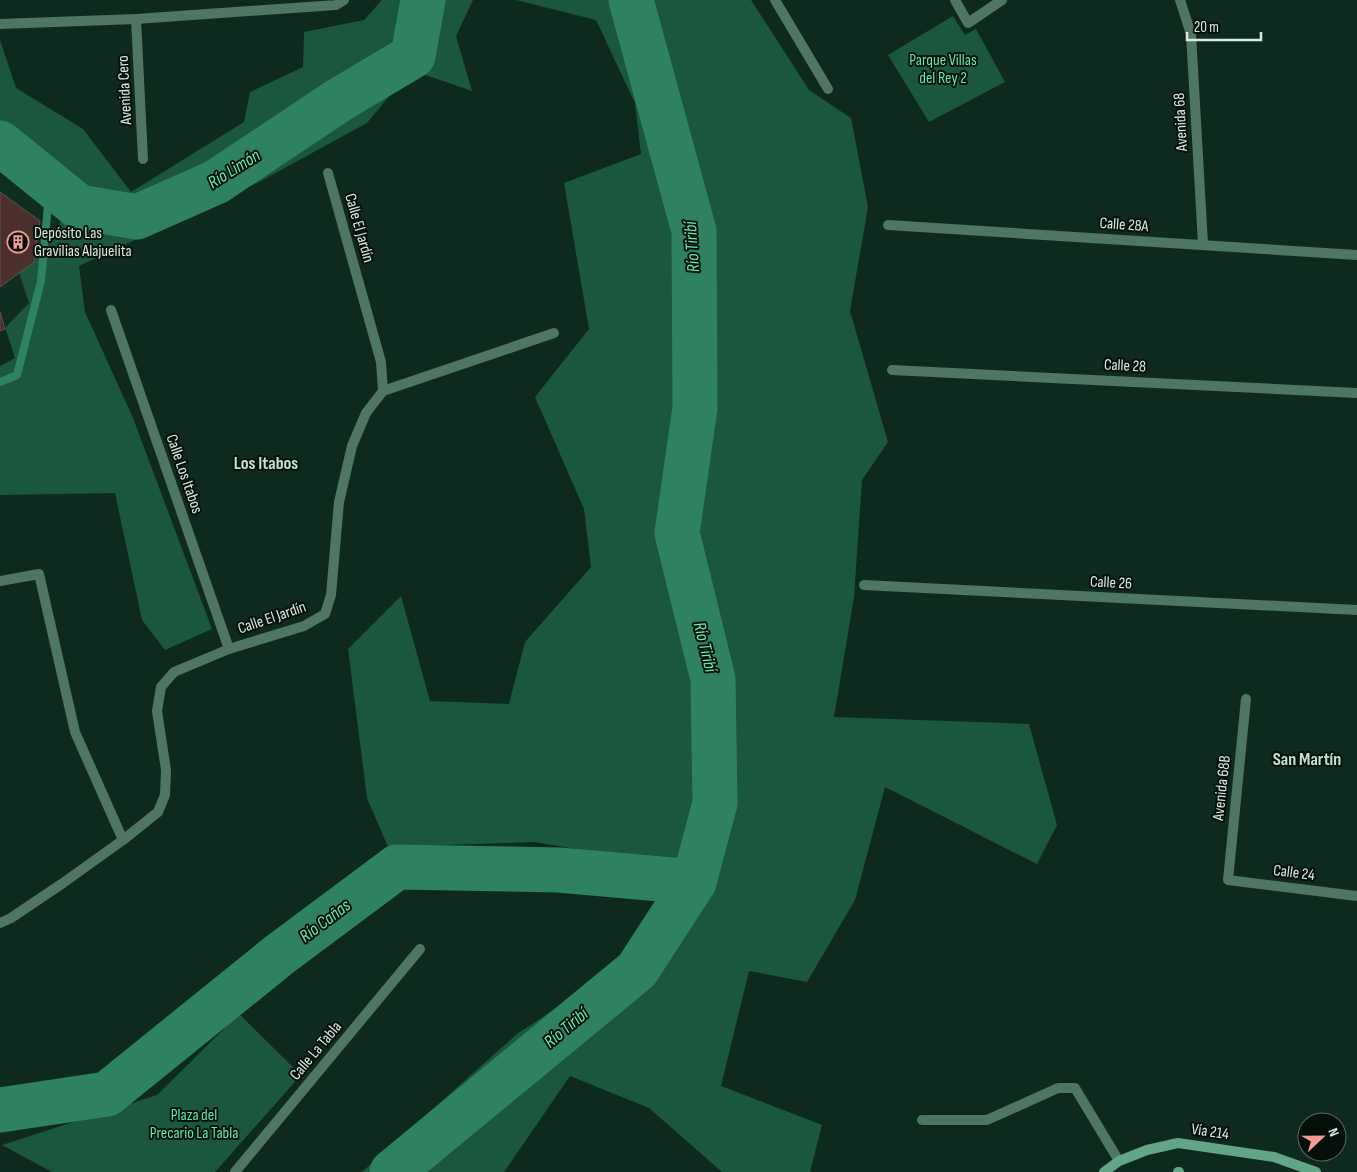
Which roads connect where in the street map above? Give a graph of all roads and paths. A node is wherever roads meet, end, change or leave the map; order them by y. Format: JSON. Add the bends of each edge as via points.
{"nodes":[{"id":1,"x":344,"y":0,"type":"edge"},
{"id":2,"x":775,"y":0,"type":"edge"},
{"id":3,"x":954,"y":0,"type":"edge"},
{"id":4,"x":1002,"y":0,"type":"edge"},
{"id":5,"x":1180,"y":0,"type":"edge"},
{"id":6,"x":136,"y":19,"type":"junction"},
{"id":7,"x":0,"y":24,"type":"edge"},
{"id":8,"x":828,"y":89,"type":"dead end"},
{"id":9,"x":143,"y":159,"type":"dead end"},
{"id":10,"x":328,"y":173,"type":"dead end"},
{"id":11,"x":888,"y":225,"type":"dead end"},
{"id":12,"x":1203,"y":244,"type":"junction"},
{"id":13,"x":1357,"y":255,"type":"edge"},
{"id":14,"x":111,"y":310,"type":"dead end"},
{"id":15,"x":554,"y":333,"type":"dead end"},
{"id":16,"x":892,"y":370,"type":"dead end"},
{"id":17,"x":383,"y":391,"type":"junction"},
{"id":18,"x":1357,"y":393,"type":"edge"},
{"id":19,"x":0,"y":581,"type":"edge"},
{"id":20,"x":864,"y":585,"type":"dead end"},
{"id":21,"x":1357,"y":610,"type":"edge"},
{"id":22,"x":229,"y":649,"type":"junction"},
{"id":23,"x":1246,"y":699,"type":"dead end"},
{"id":24,"x":123,"y":840,"type":"junction"},
{"id":25,"x":1228,"y":880,"type":"joint"},
{"id":26,"x":1357,"y":896,"type":"edge"},
{"id":27,"x":0,"y":923,"type":"edge"},
{"id":28,"x":420,"y":948,"type":"dead end"},
{"id":29,"x":922,"y":1120,"type":"dead end"},
{"id":30,"x":1119,"y":1161,"type":"junction"},
{"id":31,"x":235,"y":1172,"type":"edge"},
{"id":32,"x":1104,"y":1172,"type":"edge"},
{"id":33,"x":1316,"y":1172,"type":"edge"}],
"edges":[{"from":1,"to":6,"type":"street","via":[[336,5]]},
{"from":2,"to":8,"type":"street"},
{"from":3,"to":4,"type":"street","via":[[968,23]]},
{"from":5,"to":12,"type":"street","name":"Avenida 68","via":[[1191,34]]},
{"from":6,"to":7,"type":"street"},
{"from":6,"to":9,"type":"street","name":"Avenida Cero"},
{"from":10,"to":17,"type":"street","name":"Calle El Jardín","via":[[381,362]]},
{"from":11,"to":12,"type":"street","name":"Calle 28A"},
{"from":12,"to":13,"type":"street","name":"Calle 28A"},
{"from":14,"to":22,"type":"street","name":"Calle Los Itabos"},
{"from":15,"to":17,"type":"street"},
{"from":16,"to":18,"type":"street","name":"Calle 28"},
{"from":17,"to":22,"type":"street","name":"Calle El Jardín","via":[[366,413],[352,446],[338,502],[331,595],[325,614],[304,626]]},
{"from":19,"to":24,"type":"street","via":[[39,574],[75,732]]},
{"from":20,"to":21,"type":"street","name":"Calle 26"},
{"from":22,"to":24,"type":"street","name":"Calle El Jardín","via":[[174,672],[161,687],[157,711],[166,770],[165,795],[158,812]]},
{"from":23,"to":25,"type":"street","name":"Avenida 68B"},
{"from":24,"to":27,"type":"street","name":"Calle El Jardín"},
{"from":25,"to":26,"type":"street","name":"Calle 24"},
{"from":28,"to":31,"type":"street","name":"Calle La Tabla"},
{"from":29,"to":30,"type":"street","via":[[987,1120],[1058,1088],[1075,1088]]},
{"from":30,"to":32,"type":"main road","name":"Vía 214"},
{"from":30,"to":33,"type":"main road","name":"Vía 214","via":[[1178,1142],[1274,1156]]}]}
